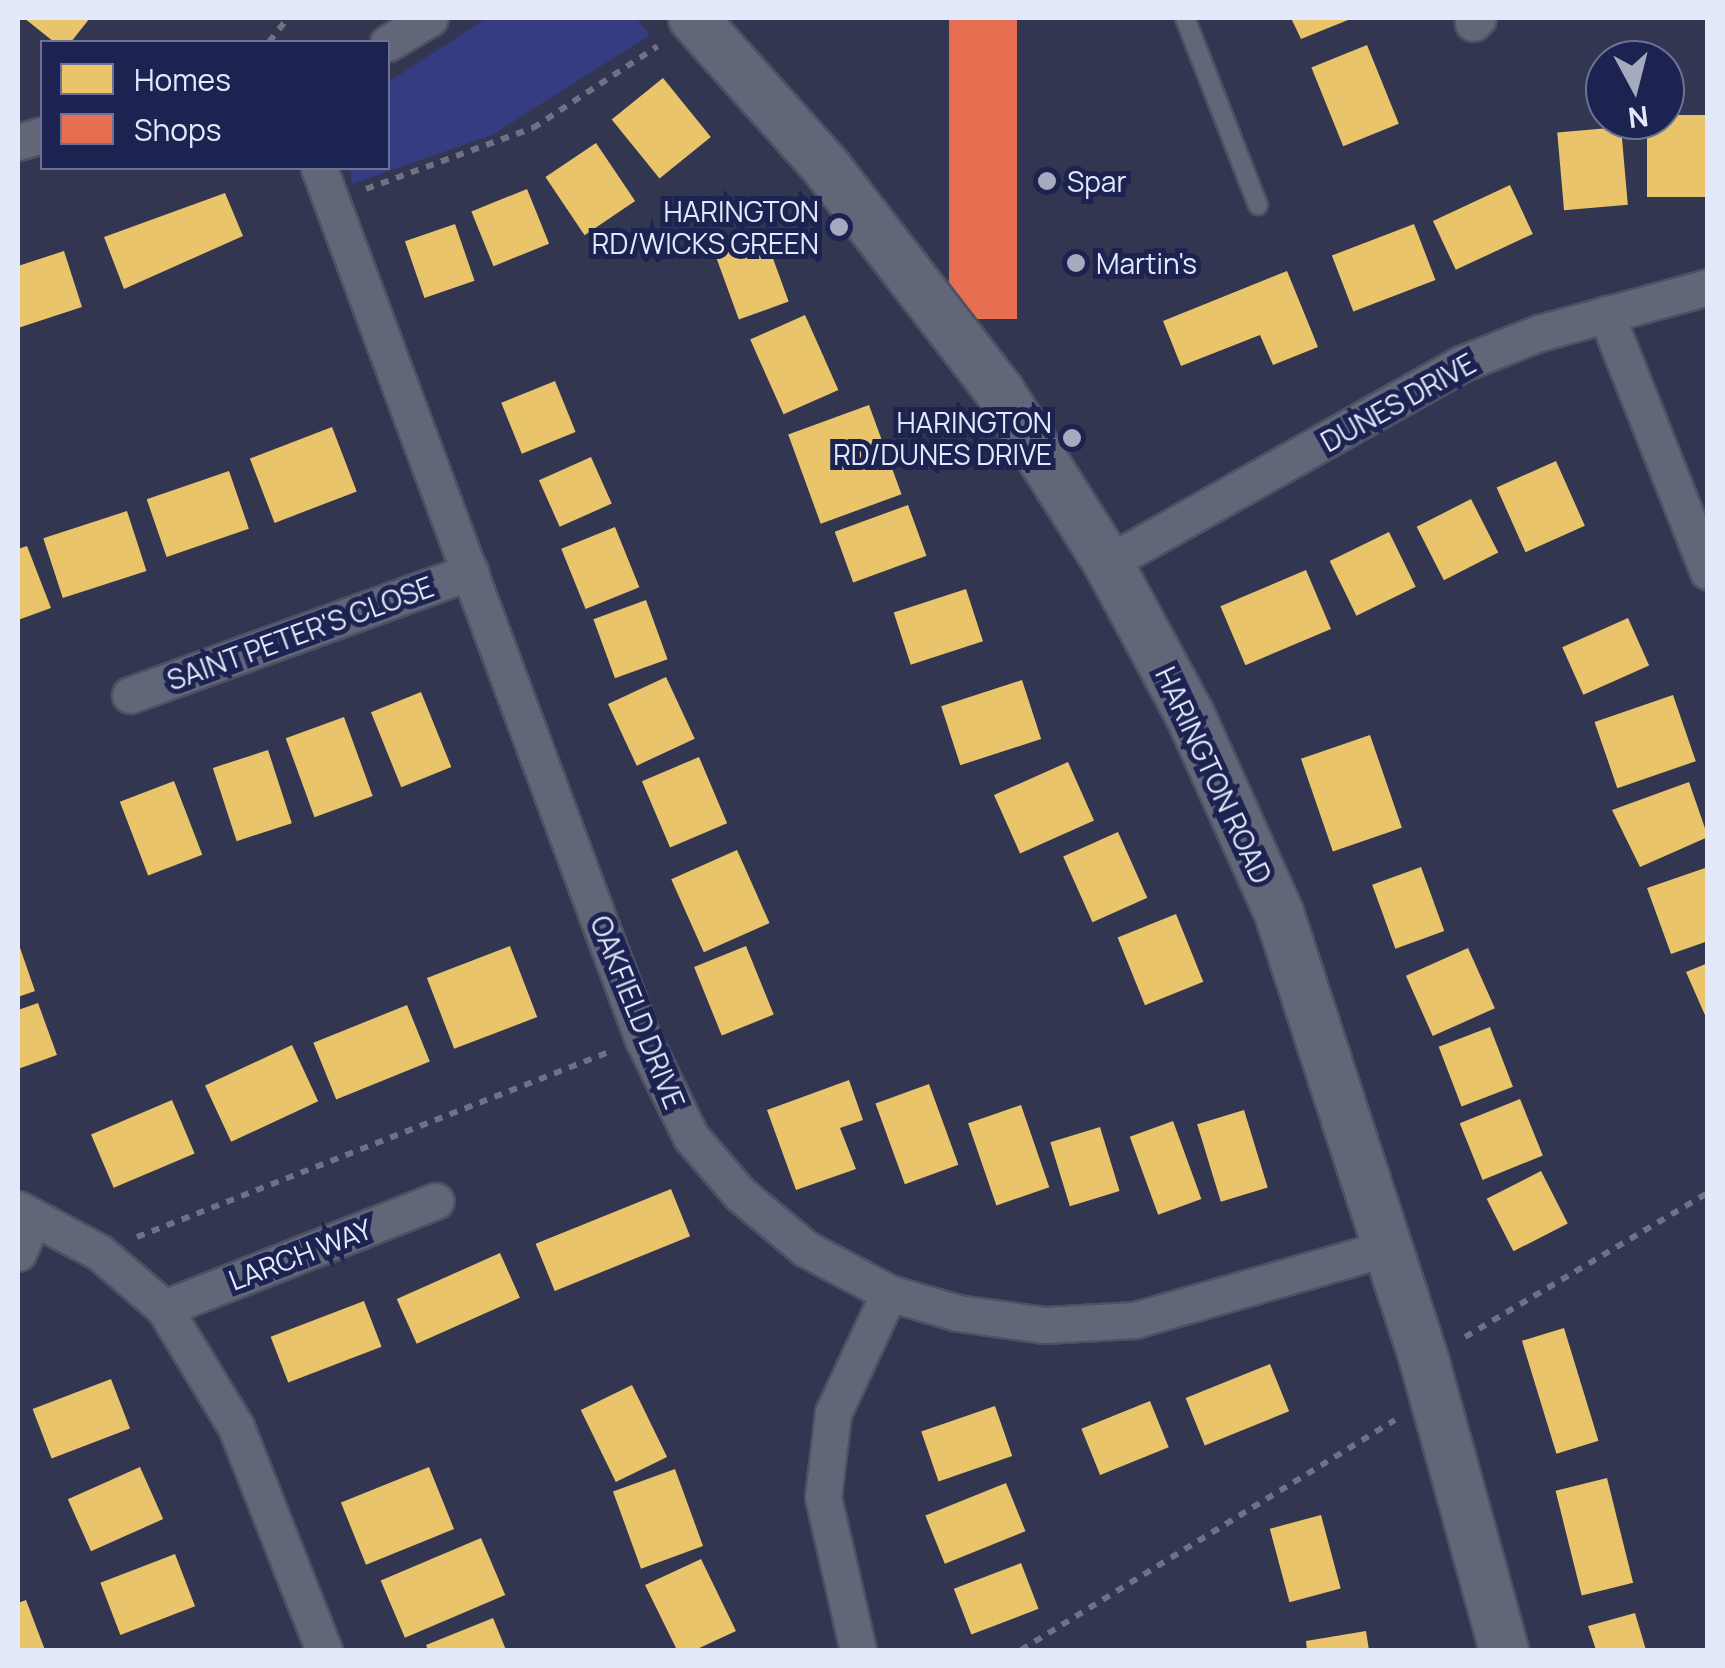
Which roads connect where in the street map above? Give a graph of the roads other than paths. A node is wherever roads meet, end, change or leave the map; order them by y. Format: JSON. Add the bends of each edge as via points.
{"nodes":[{"id":1,"x":430,"y":18,"type":"edge"},
{"id":2,"x":1185,"y":18,"type":"edge"},
{"id":3,"x":694,"y":19,"type":"edge"},
{"id":4,"x":390,"y":42,"type":"edge"},
{"id":5,"x":325,"y":183,"type":"edge"},
{"id":6,"x":1258,"y":205,"type":"dead end"},
{"id":7,"x":1708,"y":287,"type":"edge"},
{"id":8,"x":1606,"y":314,"type":"junction"},
{"id":9,"x":1108,"y":562,"type":"junction"},
{"id":10,"x":1708,"y":571,"type":"edge"},
{"id":11,"x":470,"y":572,"type":"junction"},
{"id":12,"x":130,"y":695,"type":"dead end"},
{"id":13,"x":436,"y":1201,"type":"dead end"},
{"id":14,"x":25,"y":1214,"type":"edge"},
{"id":15,"x":1388,"y":1248,"type":"junction"},
{"id":16,"x":18,"y":1253,"type":"edge"},
{"id":17,"x":889,"y":1293,"type":"junction"},
{"id":18,"x":164,"y":1308,"type":"junction"},
{"id":19,"x":324,"y":1650,"type":"edge"},
{"id":20,"x":858,"y":1650,"type":"edge"},
{"id":21,"x":1504,"y":1650,"type":"edge"}],
"edges":[{"from":1,"to":4,"type":"street"},
{"from":2,"to":6,"type":"lane"},
{"from":3,"to":9,"type":"street","name":"HARINGTON ROAD","via":[[827,168],[1000,392]]},
{"from":5,"to":11,"type":"street","name":"OAKFIELD DRIVE"},
{"from":7,"to":8,"type":"street","name":"DUNES DRIVE"},
{"from":8,"to":9,"type":"street","name":"DUNES DRIVE","via":[[1461,364]]},
{"from":8,"to":10,"type":"street"},
{"from":9,"to":15,"type":"street","name":"HARINGTON ROAD","via":[[1190,714],[1279,913]]},
{"from":11,"to":12,"type":"street","name":"SAINT PETER'S CLOSE"},
{"from":11,"to":17,"type":"street","name":"OAKFIELD DRIVE","via":[[643,1039],[691,1137],[740,1194],[806,1250]]},
{"from":13,"to":18,"type":"street","name":"LARCH WAY"},
{"from":14,"to":16,"type":"street"},
{"from":14,"to":18,"type":"street","via":[[99,1252]]},
{"from":15,"to":17,"type":"street","name":"OAKFIELD DRIVE","via":[[1135,1320],[1045,1324],[958,1313]]},
{"from":15,"to":21,"type":"street","name":"HARINGTON ROAD"},
{"from":17,"to":20,"type":"street","via":[[833,1412],[823,1497]]},
{"from":18,"to":19,"type":"street","via":[[236,1427]]}]}
